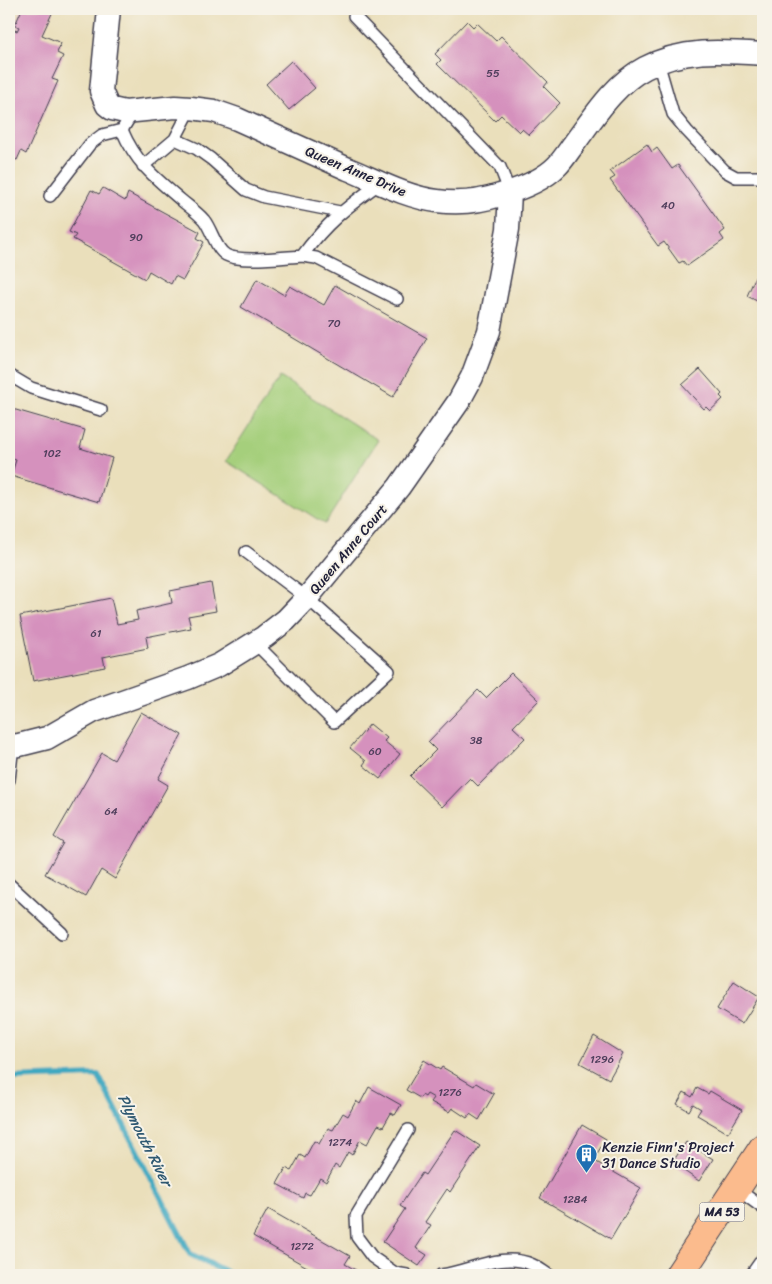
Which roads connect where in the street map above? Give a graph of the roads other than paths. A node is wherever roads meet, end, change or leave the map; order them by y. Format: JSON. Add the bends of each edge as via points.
{"nodes":[{"id":1,"x":110,"y":9,"type":"edge"},
{"id":2,"x":354,"y":16,"type":"dead end"},
{"id":3,"x":763,"y":54,"type":"edge"},
{"id":4,"x":658,"y":62,"type":"junction"},
{"id":5,"x":192,"y":108,"type":"junction"},
{"id":6,"x":128,"y":121,"type":"junction"},
{"id":7,"x":175,"y":139,"type":"junction"},
{"id":8,"x":143,"y":166,"type":"junction"},
{"id":9,"x":763,"y":177,"type":"edge"},
{"id":10,"x":380,"y":183,"type":"junction"},
{"id":11,"x":510,"y":192,"type":"junction"},
{"id":12,"x":50,"y":196,"type":"dead end"},
{"id":13,"x":340,"y":212,"type":"junction"},
{"id":14,"x":302,"y":256,"type":"junction"},
{"id":15,"x":397,"y":299,"type":"dead end"},
{"id":16,"x":9,"y":375,"type":"edge"},
{"id":17,"x":101,"y":410,"type":"dead end"},
{"id":18,"x":246,"y":552,"type":"dead end"},
{"id":19,"x":306,"y":598,"type":"junction"},
{"id":20,"x":255,"y":643,"type":"junction"},
{"id":21,"x":11,"y":746,"type":"edge"},
{"id":22,"x":9,"y":780,"type":"edge"},
{"id":23,"x":9,"y":884,"type":"edge"},
{"id":24,"x":62,"y":933,"type":"dead end"},
{"id":25,"x":408,"y":1130,"type":"dead end"},
{"id":26,"x":763,"y":1148,"type":"edge"},
{"id":27,"x":737,"y":1189,"type":"junction"},
{"id":28,"x":763,"y":1208,"type":"edge"},
{"id":29,"x":763,"y":1258,"type":"edge"},
{"id":30,"x":407,"y":1275,"type":"edge"},
{"id":31,"x":441,"y":1275,"type":"edge"},
{"id":32,"x":549,"y":1275,"type":"edge"},
{"id":33,"x":679,"y":1275,"type":"edge"},
{"id":34,"x":751,"y":1275,"type":"edge"}],
"edges":[{"from":1,"to":6,"type":"street","name":"Queen Anne Drive","via":[[101,91],[107,105],[125,112]]},
{"from":2,"to":11,"type":"lane","via":[[500,167]]},
{"from":3,"to":4,"type":"street","name":"Queen Anne Drive","via":[[687,53]]},
{"from":4,"to":9,"type":"lane","via":[[673,114],[687,131],[725,171],[736,177]]},
{"from":4,"to":11,"type":"street","name":"Queen Anne Drive","via":[[618,87],[558,165],[538,180]]},
{"from":5,"to":6,"type":"street","name":"Queen Anne Drive","via":[[175,107]]},
{"from":5,"to":7,"type":"lane"},
{"from":5,"to":10,"type":"street","name":"Queen Anne Drive","via":[[232,117]]},
{"from":6,"to":8,"type":"lane","via":[[130,149]]},
{"from":6,"to":12,"type":"lane","via":[[90,144]]},
{"from":7,"to":8,"type":"lane"},
{"from":7,"to":13,"type":"lane","via":[[204,154],[246,190],[264,197]]},
{"from":8,"to":14,"type":"lane","via":[[203,219],[225,255],[247,259]]},
{"from":10,"to":11,"type":"street","name":"Queen Anne Drive","via":[[419,197],[450,202],[480,201]]},
{"from":10,"to":13,"type":"lane"},
{"from":11,"to":19,"type":"street","name":"Queen Anne Court","via":[[508,229],[489,331],[472,377],[399,487]]},
{"from":13,"to":14,"type":"lane"},
{"from":14,"to":15,"type":"lane","via":[[316,258]]},
{"from":16,"to":17,"type":"lane","via":[[31,388]]},
{"from":18,"to":19,"type":"lane"},
{"from":19,"to":20,"type":"street","name":"Queen Anne Court","via":[[286,620]]},
{"from":19,"to":20,"type":"lane","via":[[389,671],[334,722]]},
{"from":20,"to":21,"type":"street","name":"Queen Anne Court","via":[[219,665],[94,711],[47,738]]},
{"from":21,"to":22,"type":"lane"},
{"from":23,"to":24,"type":"lane"},
{"from":25,"to":30,"type":"lane","via":[[356,1216],[357,1237],[372,1257],[395,1273]]},
{"from":26,"to":27,"type":"main road","number":"MA 53"},
{"from":27,"to":28,"type":"lane"},
{"from":27,"to":33,"type":"main road","number":"MA 53"},
{"from":29,"to":34,"type":"lane"},
{"from":31,"to":32,"type":"lane","via":[[510,1261],[532,1265]]}]}
